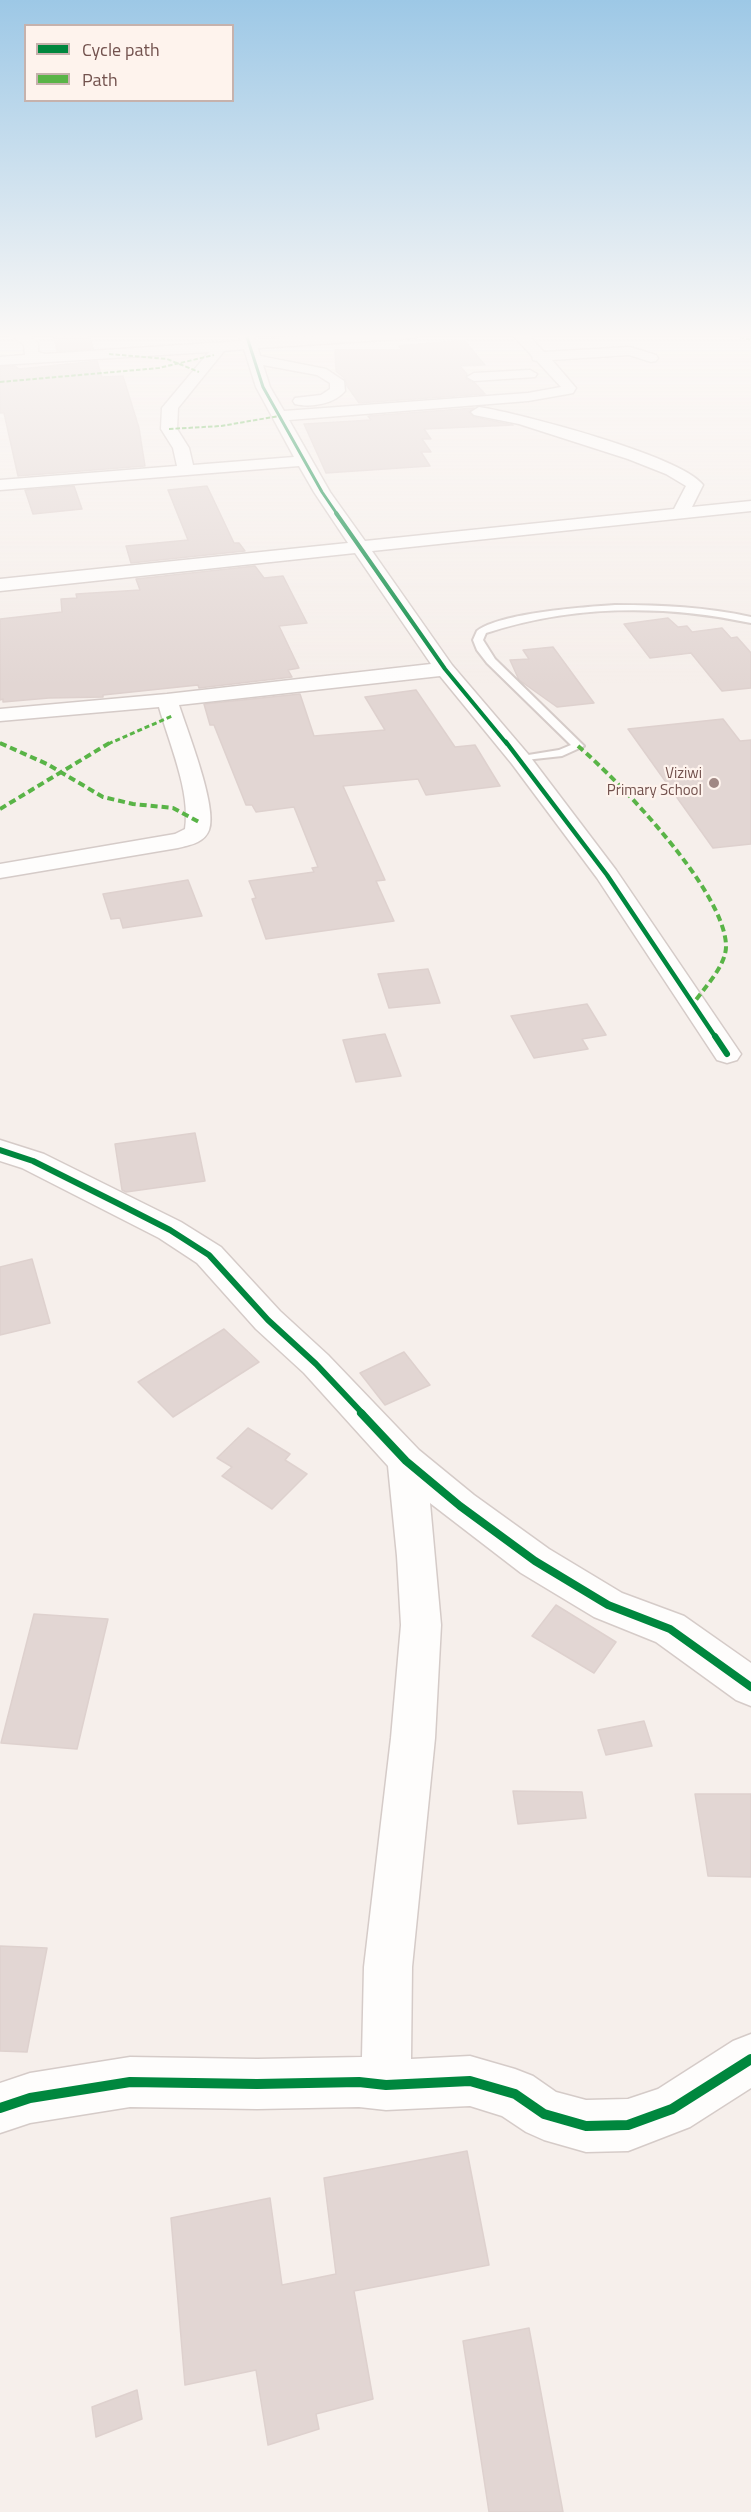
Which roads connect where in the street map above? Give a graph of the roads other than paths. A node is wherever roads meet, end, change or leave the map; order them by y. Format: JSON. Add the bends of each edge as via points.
{"nodes":[{"id":1,"x":182,"y":451,"type":"edge"},
{"id":2,"x":298,"y":451,"type":"edge"},
{"id":3,"x":620,"y":451,"type":"edge"},
{"id":4,"x":303,"y":461,"type":"junction"},
{"id":5,"x":186,"y":471,"type":"junction"},
{"id":6,"x":0,"y":485,"type":"edge"},
{"id":7,"x":751,"y":506,"type":"edge"},
{"id":8,"x":680,"y":514,"type":"junction"},
{"id":9,"x":362,"y":548,"type":"junction"},
{"id":10,"x":0,"y":585,"type":"edge"},
{"id":11,"x":751,"y":620,"type":"edge"},
{"id":12,"x":445,"y":669,"type":"junction"},
{"id":13,"x":167,"y":700,"type":"junction"},
{"id":14,"x":0,"y":715,"type":"edge"},
{"id":15,"x":520,"y":759,"type":"junction"},
{"id":16,"x":0,"y":871,"type":"edge"},
{"id":17,"x":727,"y":1054,"type":"dead end"},
{"id":18,"x":0,"y":1149,"type":"edge"},
{"id":19,"x":406,"y":1461,"type":"junction"},
{"id":20,"x":751,"y":1687,"type":"edge"},
{"id":21,"x":751,"y":2059,"type":"edge"},
{"id":22,"x":386,"y":2085,"type":"junction"},
{"id":23,"x":0,"y":2108,"type":"edge"}],
"edges":[{"from":1,"to":5,"type":"street"},
{"from":2,"to":4,"type":"street"},
{"from":3,"to":8,"type":"street","via":[[691,482],[694,487]]},
{"from":4,"to":5,"type":"street"},
{"from":4,"to":9,"type":"street"},
{"from":5,"to":6,"type":"street"},
{"from":7,"to":8,"type":"street"},
{"from":8,"to":9,"type":"street"},
{"from":9,"to":10,"type":"street"},
{"from":9,"to":12,"type":"street"},
{"from":11,"to":15,"type":"lane","via":[[715,612],[621,608],[527,618],[482,631],[478,640],[491,662],[578,746],[562,753]]},
{"from":12,"to":13,"type":"street"},
{"from":12,"to":15,"type":"street"},
{"from":13,"to":14,"type":"street"},
{"from":13,"to":16,"type":"street","via":[[199,807],[197,830],[191,837]]},
{"from":15,"to":17,"type":"street","via":[[607,875]]},
{"from":18,"to":19,"type":"street","via":[[117,1203],[209,1255]]},
{"from":19,"to":20,"type":"street","via":[[535,1561],[608,1605],[670,1629]]},
{"from":19,"to":22,"type":"street","via":[[422,1624],[388,1967]]},
{"from":21,"to":22,"type":"street","via":[[672,2109],[628,2124],[607,2126],[586,2126],[544,2114],[516,2094],[470,2081]]},
{"from":22,"to":23,"type":"street","via":[[130,2082],[30,2098]]}]}
